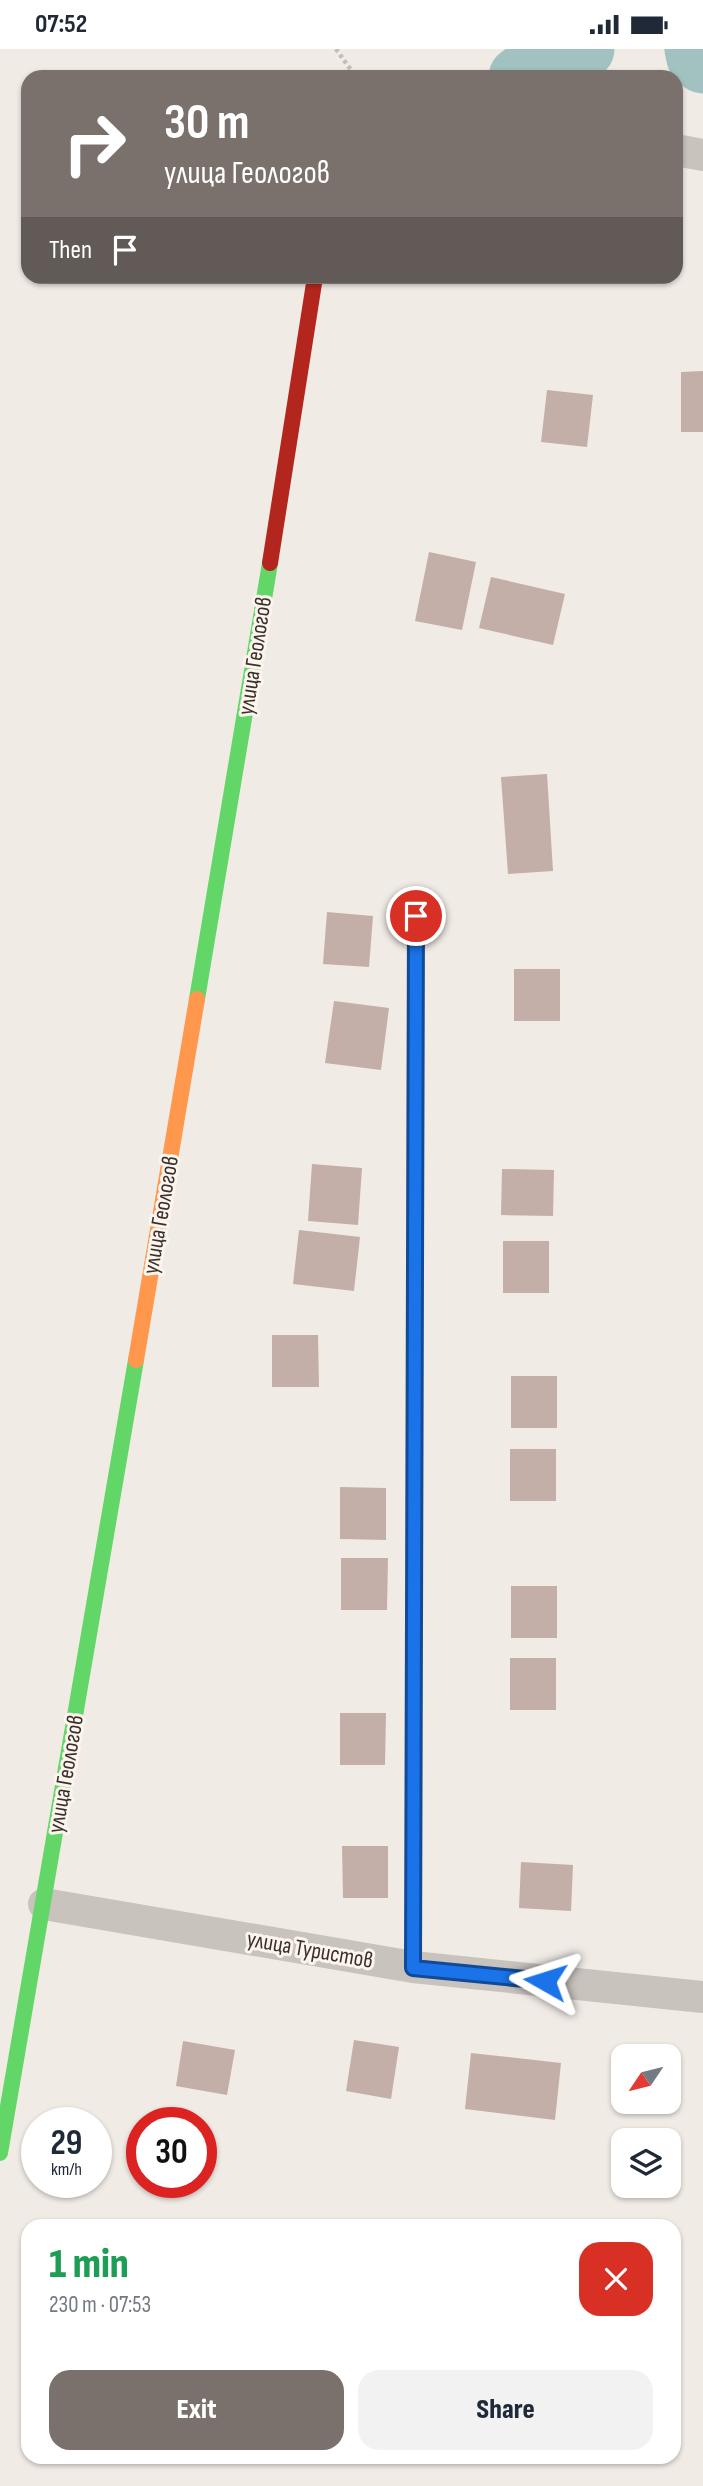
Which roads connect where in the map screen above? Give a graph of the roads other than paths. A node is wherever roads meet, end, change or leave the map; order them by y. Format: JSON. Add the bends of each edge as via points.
{"nodes":[{"id":1,"x":683,"y":151,"type":"edge"},
{"id":2,"x":703,"y":155,"type":"edge"},
{"id":3,"x":314,"y":284,"type":"edge"},
{"id":4,"x":416,"y":916,"type":"dead end"},
{"id":5,"x":44,"y":1904,"type":"junction"},
{"id":6,"x":413,"y":1968,"type":"junction"},
{"id":7,"x":703,"y":1997,"type":"edge"},
{"id":8,"x":0,"y":2153,"type":"edge"}],
"edges":[{"from":1,"to":2,"type":"street"},
{"from":3,"to":5,"type":"street","name":"улица Геологов","via":[[237,769]]},
{"from":4,"to":6,"type":"street"},
{"from":5,"to":6,"type":"street","name":"улица Туристов"},
{"from":5,"to":8,"type":"street","name":"улица Геологов"},
{"from":6,"to":7,"type":"street","name":"улица Туристов"}]}
